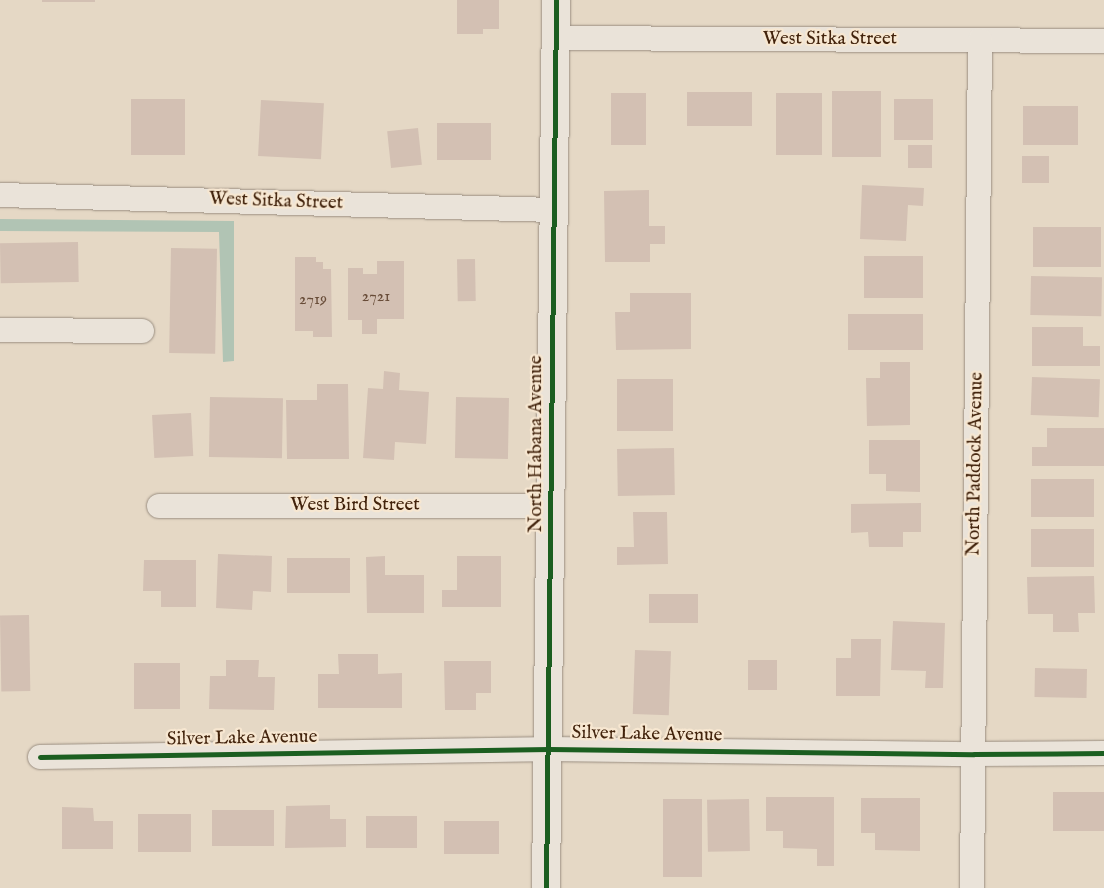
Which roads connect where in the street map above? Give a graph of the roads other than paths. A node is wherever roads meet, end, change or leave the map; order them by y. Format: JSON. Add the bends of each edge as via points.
{"nodes":[{"id":1,"x":556,"y":0,"type":"edge"},
{"id":2,"x":556,"y":38,"type":"junction"},
{"id":3,"x":980,"y":40,"type":"junction"},
{"id":4,"x":1104,"y":41,"type":"edge"},
{"id":5,"x":0,"y":195,"type":"edge"},
{"id":6,"x":553,"y":210,"type":"junction"},
{"id":7,"x":0,"y":330,"type":"edge"},
{"id":8,"x":142,"y":331,"type":"dead end"},
{"id":9,"x":159,"y":506,"type":"dead end"},
{"id":10,"x":552,"y":506,"type":"junction"},
{"id":11,"x":549,"y":749,"type":"junction"},
{"id":12,"x":1104,"y":753,"type":"edge"},
{"id":13,"x":974,"y":754,"type":"junction"},
{"id":14,"x":40,"y":757,"type":"dead end"},
{"id":15,"x":546,"y":888,"type":"edge"},
{"id":16,"x":972,"y":888,"type":"edge"}],
"edges":[{"from":1,"to":2,"type":"street","name":"North Habana Avenue"},
{"from":2,"to":3,"type":"street","name":"West Sitka Street"},
{"from":2,"to":6,"type":"street","name":"North Habana Avenue"},
{"from":3,"to":4,"type":"street","name":"West Sitka Street"},
{"from":3,"to":13,"type":"street","name":"North Paddock Avenue"},
{"from":5,"to":6,"type":"street","name":"West Sitka Street"},
{"from":6,"to":10,"type":"street","name":"North Habana Avenue"},
{"from":7,"to":8,"type":"street"},
{"from":9,"to":10,"type":"street","name":"West Bird Street"},
{"from":10,"to":11,"type":"street","name":"North Habana Avenue"},
{"from":11,"to":13,"type":"street","name":"Silver Lake Avenue"},
{"from":11,"to":14,"type":"street","name":"Silver Lake Avenue"},
{"from":11,"to":15,"type":"street","name":"North Habana Avenue"},
{"from":12,"to":13,"type":"street","name":"Silver Lake Avenue"},
{"from":13,"to":16,"type":"street","name":"North Paddock Avenue"}]}
